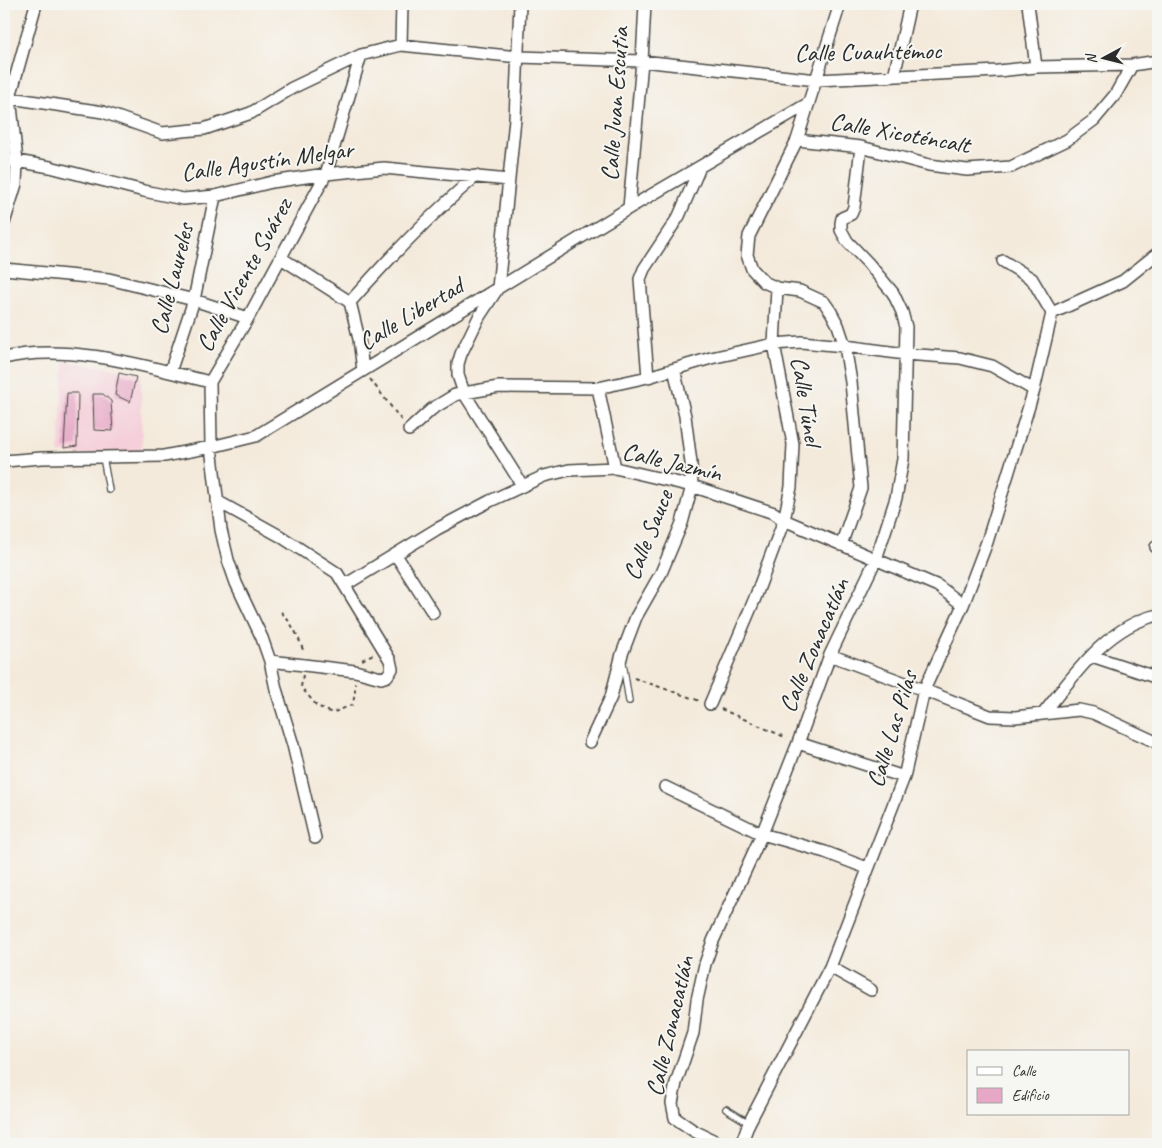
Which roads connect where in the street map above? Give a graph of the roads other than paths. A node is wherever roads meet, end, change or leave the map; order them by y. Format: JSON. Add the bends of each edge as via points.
{"nodes":[{"id":1,"x":36,"y":4,"type":"edge"},
{"id":2,"x":402,"y":4,"type":"edge"},
{"id":3,"x":520,"y":4,"type":"edge"},
{"id":4,"x":645,"y":4,"type":"edge"},
{"id":5,"x":840,"y":4,"type":"edge"},
{"id":6,"x":910,"y":4,"type":"edge"},
{"id":7,"x":1028,"y":4,"type":"edge"},
{"id":8,"x":401,"y":45,"type":"junction"},
{"id":9,"x":361,"y":55,"type":"junction"},
{"id":10,"x":519,"y":57,"type":"junction"},
{"id":11,"x":642,"y":60,"type":"junction"},
{"id":12,"x":1158,"y":62,"type":"edge"},
{"id":13,"x":1132,"y":65,"type":"junction"},
{"id":14,"x":1036,"y":68,"type":"junction"},
{"id":15,"x":894,"y":76,"type":"junction"},
{"id":16,"x":817,"y":80,"type":"junction"},
{"id":17,"x":7,"y":97,"type":"edge"},
{"id":18,"x":809,"y":103,"type":"junction"},
{"id":19,"x":797,"y":140,"type":"junction"},
{"id":20,"x":861,"y":148,"type":"junction"},
{"id":21,"x":4,"y":161,"type":"edge"},
{"id":22,"x":17,"y":161,"type":"junction"},
{"id":23,"x":700,"y":167,"type":"junction"},
{"id":24,"x":326,"y":174,"type":"junction"},
{"id":25,"x":476,"y":176,"type":"junction"},
{"id":26,"x":510,"y":180,"type":"junction"},
{"id":27,"x":215,"y":196,"type":"junction"},
{"id":28,"x":629,"y":208,"type":"junction"},
{"id":29,"x":4,"y":223,"type":"edge"},
{"id":30,"x":1158,"y":253,"type":"edge"},
{"id":31,"x":281,"y":258,"type":"junction"},
{"id":32,"x":1003,"y":261,"type":"dead end"},
{"id":33,"x":4,"y":269,"type":"edge"},
{"id":34,"x":498,"y":288,"type":"junction"},
{"id":35,"x":777,"y":288,"type":"junction"},
{"id":36,"x":194,"y":300,"type":"junction"},
{"id":37,"x":350,"y":302,"type":"junction"},
{"id":38,"x":1052,"y":313,"type":"junction"},
{"id":39,"x":248,"y":318,"type":"junction"},
{"id":40,"x":774,"y":344,"type":"junction"},
{"id":41,"x":845,"y":346,"type":"junction"},
{"id":42,"x":905,"y":354,"type":"junction"},
{"id":43,"x":4,"y":358,"type":"edge"},
{"id":44,"x":363,"y":370,"type":"junction"},
{"id":45,"x":674,"y":370,"type":"junction"},
{"id":46,"x":170,"y":372,"type":"junction"},
{"id":47,"x":648,"y":378,"type":"junction"},
{"id":48,"x":210,"y":382,"type":"junction"},
{"id":49,"x":598,"y":388,"type":"junction"},
{"id":50,"x":1034,"y":390,"type":"junction"},
{"id":51,"x":464,"y":392,"type":"junction"},
{"id":52,"x":409,"y":430,"type":"road end"},
{"id":53,"x":211,"y":447,"type":"junction"},
{"id":54,"x":103,"y":457,"type":"junction"},
{"id":55,"x":4,"y":461,"type":"edge"},
{"id":56,"x":615,"y":468,"type":"junction"},
{"id":57,"x":522,"y":485,"type":"junction"},
{"id":58,"x":692,"y":486,"type":"junction"},
{"id":59,"x":109,"y":490,"type":"dead end"},
{"id":60,"x":216,"y":498,"type":"junction"},
{"id":61,"x":784,"y":520,"type":"junction"},
{"id":62,"x":841,"y":545,"type":"junction"},
{"id":63,"x":396,"y":555,"type":"junction"},
{"id":64,"x":876,"y":559,"type":"junction"},
{"id":65,"x":345,"y":585,"type":"junction"},
{"id":66,"x":963,"y":605,"type":"junction"},
{"id":67,"x":433,"y":613,"type":"dead end"},
{"id":68,"x":1158,"y":615,"type":"edge"},
{"id":69,"x":622,"y":654,"type":"junction"},
{"id":70,"x":830,"y":655,"type":"junction"},
{"id":71,"x":1092,"y":656,"type":"junction"},
{"id":72,"x":270,"y":661,"type":"junction"},
{"id":73,"x":1158,"y":678,"type":"edge"},
{"id":74,"x":924,"y":690,"type":"junction"},
{"id":75,"x":629,"y":700,"type":"dead end"},
{"id":76,"x":710,"y":704,"type":"dead end"},
{"id":77,"x":1043,"y":714,"type":"junction"},
{"id":78,"x":590,"y":742,"type":"dead end"},
{"id":79,"x":1158,"y":742,"type":"edge"},
{"id":80,"x":798,"y":743,"type":"junction"},
{"id":81,"x":904,"y":777,"type":"junction"},
{"id":82,"x":665,"y":787,"type":"dead end"},
{"id":83,"x":762,"y":834,"type":"junction"},
{"id":84,"x":315,"y":838,"type":"dead end"},
{"id":85,"x":867,"y":868,"type":"junction"},
{"id":86,"x":830,"y":967,"type":"junction"},
{"id":87,"x":872,"y":990,"type":"dead end"},
{"id":88,"x":726,"y":1109,"type":"dead end"},
{"id":89,"x":749,"y":1122,"type":"junction"},
{"id":90,"x":721,"y":1144,"type":"edge"},
{"id":91,"x":741,"y":1144,"type":"edge"}],
"edges":[{"from":1,"to":17,"type":"street"},
{"from":2,"to":8,"type":"street"},
{"from":3,"to":10,"type":"street"},
{"from":4,"to":11,"type":"street","name":"Calle Juan Escutia"},
{"from":5,"to":16,"type":"street"},
{"from":6,"to":15,"type":"street"},
{"from":7,"to":14,"type":"street"},
{"from":8,"to":9,"type":"street","name":"Calle Cuauhtémoc"},
{"from":8,"to":10,"type":"street","name":"Calle Cuauhtémoc"},
{"from":9,"to":17,"type":"street","name":"Calle Cuauhtémoc","via":[[292,88],[251,113],[204,129],[162,133],[103,112]]},
{"from":9,"to":24,"type":"street","name":"Calle Vicente Suárez"},
{"from":10,"to":11,"type":"street","name":"Calle Cuauhtémoc"},
{"from":10,"to":26,"type":"street"},
{"from":11,"to":16,"type":"street","name":"Calle Cuauhtémoc"},
{"from":11,"to":28,"type":"street","name":"Calle Juan Escutia"},
{"from":12,"to":13,"type":"street","name":"Calle Cuauhtémoc"},
{"from":13,"to":14,"type":"street","name":"Calle Cuauhtémoc"},
{"from":13,"to":20,"type":"street","name":"Calle Xicoténcalt","via":[[1115,95],[1094,120],[1067,140],[1011,167],[967,170],[928,165]]},
{"from":14,"to":15,"type":"street","name":"Calle Cuauhtémoc"},
{"from":15,"to":16,"type":"street","name":"Calle Cuauhtémoc"},
{"from":16,"to":18,"type":"street"},
{"from":17,"to":22,"type":"street"},
{"from":18,"to":19,"type":"street"},
{"from":18,"to":23,"type":"street","name":"Calle Libertad"},
{"from":19,"to":20,"type":"street","name":"Calle Xicoténcalt"},
{"from":19,"to":35,"type":"street","via":[[749,236],[747,255],[752,269],[764,282]]},
{"from":20,"to":42,"type":"street","name":"Calle Zonacatlán","via":[[854,207],[851,214],[842,218],[841,230],[893,293],[906,327]]},
{"from":21,"to":22,"type":"street","name":"Calle Agustín Melgar"},
{"from":22,"to":27,"type":"street","name":"Calle Agustín Melgar","via":[[183,199]]},
{"from":22,"to":29,"type":"street","via":[[16,184]]},
{"from":23,"to":28,"type":"street","name":"Calle Libertad"},
{"from":23,"to":47,"type":"street","via":[[678,216],[640,279]]},
{"from":24,"to":25,"type":"street","name":"Calle Agustín Melgar","via":[[384,168]]},
{"from":24,"to":27,"type":"street","name":"Calle Agustín Melgar","via":[[272,182]]},
{"from":24,"to":31,"type":"street","name":"Calle Vicente Suárez"},
{"from":25,"to":26,"type":"street","name":"Calle Agustín Melgar"},
{"from":25,"to":37,"type":"street","via":[[401,245]]},
{"from":26,"to":34,"type":"street"},
{"from":27,"to":36,"type":"street","name":"Calle Laureles"},
{"from":28,"to":34,"type":"street","name":"Calle Libertad"},
{"from":30,"to":38,"type":"street","via":[[1123,281]]},
{"from":31,"to":37,"type":"street"},
{"from":31,"to":39,"type":"street","name":"Calle Vicente Suárez"},
{"from":32,"to":38,"type":"street","via":[[1032,279]]},
{"from":33,"to":36,"type":"street","via":[[109,279]]},
{"from":34,"to":44,"type":"street","name":"Calle Libertad"},
{"from":34,"to":51,"type":"street","via":[[461,354],[458,375]]},
{"from":35,"to":40,"type":"street","name":"Calle Túnel"},
{"from":35,"to":41,"type":"street","via":[[800,291],[824,302]]},
{"from":36,"to":39,"type":"street"},
{"from":36,"to":46,"type":"street","name":"Calle Laureles"},
{"from":37,"to":44,"type":"street"},
{"from":38,"to":50,"type":"street","name":"Calle Las Pilas"},
{"from":39,"to":48,"type":"street","name":"Calle Vicente Suárez"},
{"from":40,"to":41,"type":"street","via":[[801,342]]},
{"from":40,"to":45,"type":"street"},
{"from":40,"to":61,"type":"street","name":"Calle Túnel","via":[[793,444],[791,487]]},
{"from":41,"to":42,"type":"street"},
{"from":41,"to":62,"type":"street","via":[[861,488]]},
{"from":42,"to":50,"type":"street","via":[[960,358],[992,366]]},
{"from":42,"to":64,"type":"street","name":"Calle Zonacatlán","via":[[903,459],[896,498]]},
{"from":43,"to":46,"type":"street","via":[[23,353],[98,357]]},
{"from":44,"to":53,"type":"street","name":"Calle Libertad","via":[[256,436]]},
{"from":45,"to":47,"type":"street"},
{"from":45,"to":58,"type":"street","name":"Calle Sauce","via":[[685,416]]},
{"from":46,"to":48,"type":"street"},
{"from":47,"to":49,"type":"street"},
{"from":48,"to":53,"type":"street","name":"Calle Vicente Suárez"},
{"from":49,"to":51,"type":"street","via":[[499,387]]},
{"from":49,"to":56,"type":"street"},
{"from":50,"to":66,"type":"street","name":"Calle Las Pilas","via":[[987,542]]},
{"from":51,"to":52,"type":"street","via":[[432,409]]},
{"from":51,"to":57,"type":"street"},
{"from":53,"to":54,"type":"street","name":"Calle Libertad","via":[[164,456]]},
{"from":53,"to":60,"type":"street","name":"Calle Vicente Suárez"},
{"from":54,"to":55,"type":"street","name":"Calle Libertad"},
{"from":54,"to":59,"type":"lane"},
{"from":56,"to":57,"type":"street","name":"Calle Jazmín","via":[[569,470]]},
{"from":56,"to":58,"type":"street","name":"Calle Jazmín"},
{"from":57,"to":63,"type":"street","name":"Calle Jazmín","via":[[437,528]]},
{"from":58,"to":61,"type":"street","name":"Calle Jazmín","via":[[774,513]]},
{"from":58,"to":69,"type":"street","name":"Calle Sauce","via":[[682,523],[661,573],[636,616]]},
{"from":60,"to":65,"type":"street","via":[[337,573]]},
{"from":60,"to":72,"type":"street","name":"Calle Vicente Suárez","via":[[228,560]]},
{"from":61,"to":62,"type":"street","name":"Calle Jazmín"},
{"from":61,"to":76,"type":"street","name":"Calle Túnel"},
{"from":62,"to":64,"type":"street","name":"Calle Jazmín"},
{"from":63,"to":65,"type":"street","name":"Calle Jazmín"},
{"from":63,"to":67,"type":"street"},
{"from":64,"to":66,"type":"street","name":"Calle Jazmín","via":[[938,586]]},
{"from":64,"to":70,"type":"street","name":"Calle Zonacatlán"},
{"from":65,"to":72,"type":"street","via":[[390,660],[392,669],[388,676],[381,678],[355,671]]},
{"from":66,"to":74,"type":"street","name":"Calle Las Pilas"},
{"from":68,"to":71,"type":"street","via":[[1132,624],[1114,635]]},
{"from":69,"to":75,"type":"lane"},
{"from":69,"to":78,"type":"street","name":"Calle Sauce","via":[[611,697]]},
{"from":70,"to":74,"type":"street"},
{"from":70,"to":80,"type":"street","name":"Calle Zonacatlán"},
{"from":71,"to":73,"type":"street"},
{"from":71,"to":77,"type":"street"},
{"from":72,"to":84,"type":"street","name":"Calle Vicente Suárez"},
{"from":74,"to":77,"type":"street","via":[[990,716],[1015,718]]},
{"from":74,"to":81,"type":"street","name":"Calle Las Pilas"},
{"from":77,"to":79,"type":"street","via":[[1070,710],[1093,713]]},
{"from":80,"to":81,"type":"street"},
{"from":80,"to":83,"type":"street","name":"Calle Zonacatlán"},
{"from":81,"to":85,"type":"street","name":"Calle Las Pilas"},
{"from":82,"to":83,"type":"street"},
{"from":83,"to":85,"type":"street"},
{"from":83,"to":90,"type":"street","name":"Calle Zonacatlán","via":[[705,964],[693,1033],[672,1103],[675,1118]]},
{"from":85,"to":86,"type":"street","name":"Calle Las Pilas"},
{"from":86,"to":87,"type":"street"},
{"from":86,"to":89,"type":"street","name":"Calle Las Pilas"},
{"from":88,"to":89,"type":"lane"},
{"from":89,"to":91,"type":"street","name":"Calle Las Pilas"}]}
